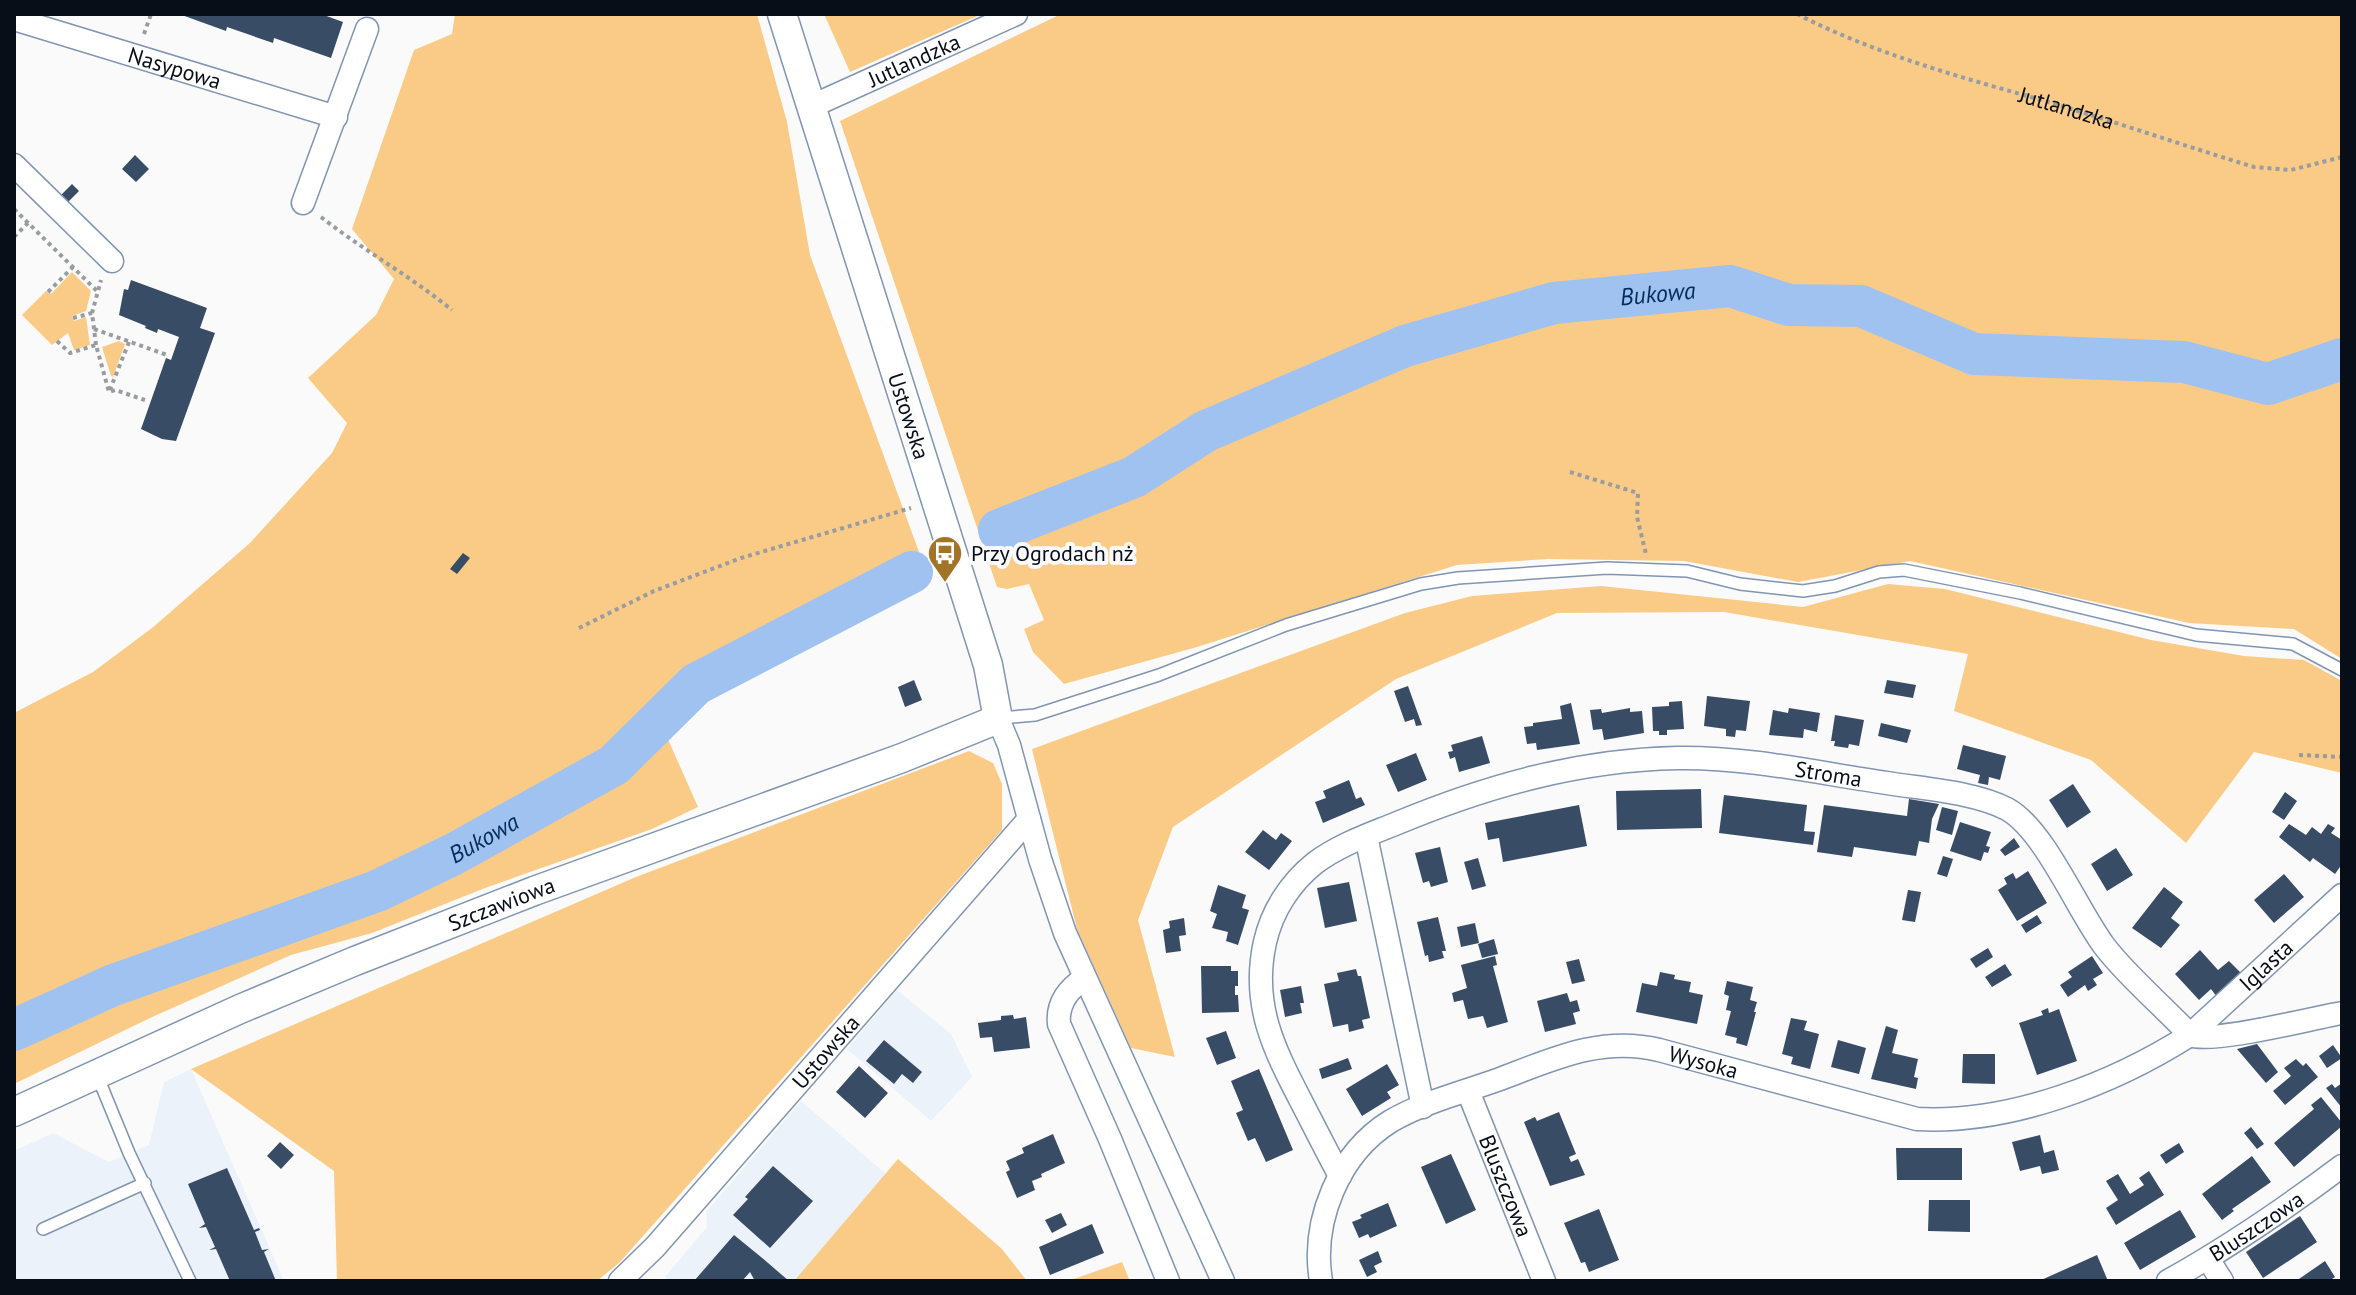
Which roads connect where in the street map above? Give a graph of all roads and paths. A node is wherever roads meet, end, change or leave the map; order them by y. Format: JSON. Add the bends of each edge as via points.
{"nodes":[{"id":1,"x":151,"y":14,"type":"edge"},
{"id":2,"x":782,"y":14,"type":"edge"},
{"id":3,"x":1016,"y":14,"type":"edge"},
{"id":4,"x":1797,"y":14,"type":"edge"},
{"id":5,"x":14,"y":19,"type":"edge"},
{"id":6,"x":367,"y":29,"type":"dead end"},
{"id":7,"x":144,"y":36,"type":"dead end"},
{"id":8,"x":810,"y":107,"type":"junction"},
{"id":9,"x":336,"y":117,"type":"junction"},
{"id":10,"x":2342,"y":157,"type":"edge"},
{"id":11,"x":14,"y":165,"type":"edge"},
{"id":12,"x":303,"y":203,"type":"joint"},
{"id":13,"x":14,"y":209,"type":"edge"},
{"id":14,"x":28,"y":223,"type":"junction"},
{"id":15,"x":14,"y":237,"type":"edge"},
{"id":16,"x":111,"y":260,"type":"joint"},
{"id":17,"x":73,"y":267,"type":"junction"},
{"id":18,"x":97,"y":291,"type":"junction"},
{"id":19,"x":48,"y":292,"type":"dead end"},
{"id":20,"x":452,"y":310,"type":"dead end"},
{"id":21,"x":92,"y":313,"type":"junction"},
{"id":22,"x":73,"y":318,"type":"dead end"},
{"id":23,"x":93,"y":328,"type":"junction"},
{"id":24,"x":57,"y":341,"type":"dead end"},
{"id":25,"x":129,"y":342,"type":"junction"},
{"id":26,"x":96,"y":345,"type":"junction"},
{"id":27,"x":167,"y":355,"type":"dead end"},
{"id":28,"x":109,"y":392,"type":"junction"},
{"id":29,"x":145,"y":400,"type":"dead end"},
{"id":30,"x":1570,"y":472,"type":"dead end"},
{"id":31,"x":903,"y":510,"type":"dead end"},
{"id":32,"x":1650,"y":568,"type":"junction"},
{"id":33,"x":579,"y":628,"type":"dead end"},
{"id":34,"x":2342,"y":670,"type":"edge"},
{"id":35,"x":998,"y":719,"type":"junction"},
{"id":36,"x":2299,"y":755,"type":"dead end"},
{"id":37,"x":2342,"y":757,"type":"edge"},
{"id":38,"x":1029,"y":819,"type":"junction"},
{"id":39,"x":1366,"y":836,"type":"junction"},
{"id":40,"x":2342,"y":895,"type":"edge"},
{"id":41,"x":1085,"y":978,"type":"junction"},
{"id":42,"x":2342,"y":1013,"type":"edge"},
{"id":43,"x":2190,"y":1035,"type":"junction"},
{"id":44,"x":97,"y":1075,"type":"junction"},
{"id":45,"x":1468,"y":1091,"type":"junction"},
{"id":46,"x":1423,"y":1107,"type":"junction"},
{"id":47,"x":14,"y":1112,"type":"edge"},
{"id":48,"x":2342,"y":1166,"type":"edge"},
{"id":49,"x":1340,"y":1176,"type":"junction"},
{"id":50,"x":145,"y":1183,"type":"junction"},
{"id":51,"x":43,"y":1229,"type":"dead end"},
{"id":52,"x":2208,"y":1259,"type":"junction"},
{"id":53,"x":190,"y":1281,"type":"edge"},
{"id":54,"x":620,"y":1281,"type":"edge"},
{"id":55,"x":1168,"y":1281,"type":"edge"},
{"id":56,"x":1223,"y":1281,"type":"edge"},
{"id":57,"x":1321,"y":1281,"type":"edge"},
{"id":58,"x":1544,"y":1281,"type":"edge"},
{"id":59,"x":2168,"y":1281,"type":"edge"},
{"id":60,"x":2222,"y":1281,"type":"edge"}],
"edges":[{"from":1,"to":7,"type":"path"},
{"from":2,"to":8,"type":"street","name":"Ustowska"},
{"from":3,"to":8,"type":"street","name":"Jutlandzka"},
{"from":4,"to":10,"type":"path","name":"Jutlandzka","via":[[1957,77],[2254,167],[2291,170]]},
{"from":5,"to":9,"type":"street","name":"Nasypowa"},
{"from":6,"to":9,"type":"street"},
{"from":8,"to":35,"type":"street","name":"Ustowska","via":[[982,645]]},
{"from":9,"to":12,"type":"street"},
{"from":11,"to":16,"type":"street"},
{"from":12,"to":20,"type":"path"},
{"from":13,"to":14,"type":"path"},
{"from":14,"to":15,"type":"path"},
{"from":14,"to":17,"type":"path"},
{"from":16,"to":18,"type":"path"},
{"from":17,"to":18,"type":"path"},
{"from":17,"to":19,"type":"path"},
{"from":18,"to":21,"type":"path"},
{"from":21,"to":22,"type":"path"},
{"from":21,"to":23,"type":"path"},
{"from":23,"to":25,"type":"path"},
{"from":23,"to":26,"type":"path"},
{"from":24,"to":26,"type":"path","via":[[70,353]]},
{"from":25,"to":27,"type":"path"},
{"from":25,"to":28,"type":"path"},
{"from":26,"to":28,"type":"path"},
{"from":28,"to":29,"type":"path"},
{"from":30,"to":32,"type":"path","via":[[1638,493],[1637,517]]},
{"from":31,"to":33,"type":"path","via":[[741,558],[654,591]]},
{"from":32,"to":34,"type":"lane","via":[[1803,591],[1904,570],[2196,635],[2293,644]]},
{"from":32,"to":35,"type":"lane","via":[[1421,584],[1286,625],[1159,675],[1035,715]]},
{"from":35,"to":38,"type":"street","name":"Ustowska"},
{"from":35,"to":44,"type":"street","name":"Szczawiowa","via":[[369,956]]},
{"from":36,"to":37,"type":"path"},
{"from":38,"to":41,"type":"street","name":"Ustowska"},
{"from":38,"to":54,"type":"street","name":"Ustowska"},
{"from":39,"to":43,"type":"street","name":"Stroma","via":[[1510,782],[1647,759],[1737,761],[1976,799],[2007,809],[2031,830],[2108,950]]},
{"from":39,"to":46,"type":"street"},
{"from":39,"to":49,"type":"street","name":"Stroma","via":[[1327,855],[1293,885],[1270,925],[1262,961],[1266,1028]]},
{"from":40,"to":43,"type":"street","name":"Iglasta"},
{"from":41,"to":55,"type":"street","via":[[1064,998],[1059,1024]]},
{"from":41,"to":56,"type":"street","name":"Ustowska"},
{"from":42,"to":43,"type":"street","via":[[2222,1036]]},
{"from":43,"to":45,"type":"street","name":"Wysoka","via":[[2135,1067],[2071,1092],[1962,1120],[1895,1115],[1633,1045],[1576,1050]]},
{"from":44,"to":47,"type":"street","name":"Szczawiowa"},
{"from":44,"to":50,"type":"lane"},
{"from":45,"to":46,"type":"street","name":"Wysoka"},
{"from":45,"to":58,"type":"street","name":"Bluszczowa"},
{"from":46,"to":49,"type":"street","name":"Wysoka","via":[[1370,1137]]},
{"from":48,"to":52,"type":"street","name":"Bluszczowa"},
{"from":49,"to":57,"type":"street","name":"Wysoka","via":[[1321,1235]]},
{"from":50,"to":51,"type":"lane"},
{"from":50,"to":53,"type":"lane"},
{"from":52,"to":59,"type":"street","name":"Bluszczowa"},
{"from":52,"to":60,"type":"street"}]}
